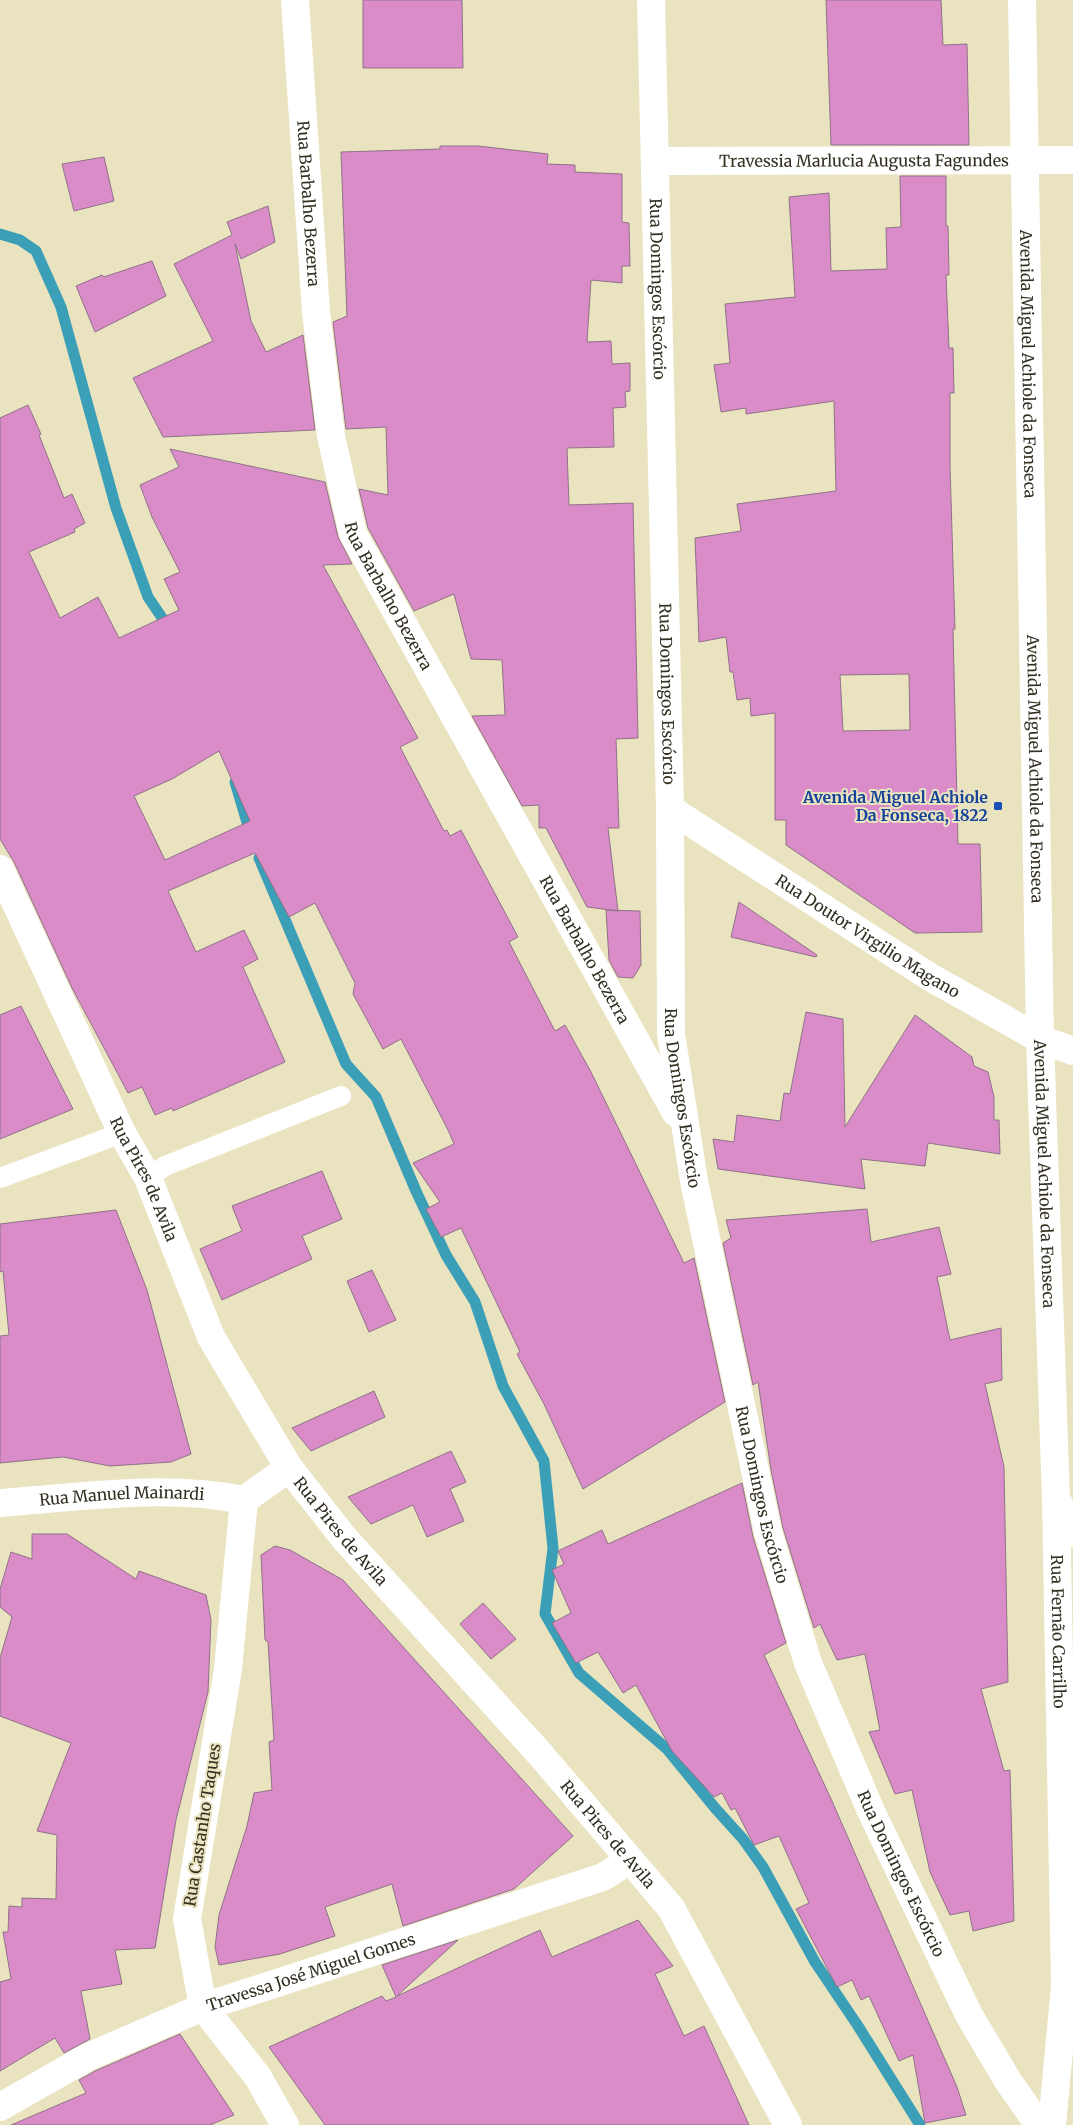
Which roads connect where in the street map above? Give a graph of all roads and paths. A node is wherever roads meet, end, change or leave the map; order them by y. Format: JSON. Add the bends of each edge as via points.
{"nodes":[{"id":1,"x":295,"y":0,"type":"edge"},
{"id":2,"x":651,"y":0,"type":"edge"},
{"id":3,"x":1022,"y":0,"type":"edge"},
{"id":4,"x":1026,"y":160,"type":"junction"},
{"id":5,"x":1073,"y":160,"type":"edge"},
{"id":6,"x":655,"y":161,"type":"junction"},
{"id":7,"x":670,"y":809,"type":"junction"},
{"id":8,"x":0,"y":869,"type":"edge"},
{"id":9,"x":1040,"y":1039,"type":"junction"},
{"id":10,"x":1073,"y":1052,"type":"edge"},
{"id":11,"x":341,"y":1096,"type":"dead end"},
{"id":12,"x":684,"y":1127,"type":"junction"},
{"id":13,"x":122,"y":1134,"type":"junction"},
{"id":14,"x":0,"y":1178,"type":"edge"},
{"id":15,"x":148,"y":1178,"type":"junction"},
{"id":16,"x":289,"y":1468,"type":"junction"},
{"id":17,"x":1056,"y":1498,"type":"junction"},
{"id":18,"x":244,"y":1500,"type":"junction"},
{"id":19,"x":0,"y":1503,"type":"edge"},
{"id":20,"x":1073,"y":1533,"type":"edge"},
{"id":21,"x":630,"y":1860,"type":"junction"},
{"id":22,"x":202,"y":2007,"type":"junction"},
{"id":23,"x":0,"y":2107,"type":"edge"},
{"id":24,"x":285,"y":2125,"type":"edge"},
{"id":25,"x":788,"y":2125,"type":"edge"},
{"id":26,"x":1039,"y":2125,"type":"edge"},
{"id":27,"x":1052,"y":2125,"type":"edge"}],
"edges":[{"from":1,"to":12,"type":"street","name":"Rua Barbalho Bezerra","via":[[316,312],[331,436],[353,534]]},
{"from":2,"to":6,"type":"street","name":"Rua Domingos Escórcio"},
{"from":3,"to":4,"type":"street","name":"Avenida Miguel Achiole da Fonseca"},
{"from":4,"to":5,"type":"street","name":"Travessia Marlucia Augusta Fagundes"},
{"from":4,"to":6,"type":"street","name":"Travessia Marlucia Augusta Fagundes"},
{"from":4,"to":9,"type":"street","name":"Avenida Miguel Achiole da Fonseca"},
{"from":6,"to":7,"type":"street","name":"Rua Domingos Escórcio"},
{"from":7,"to":9,"type":"street","name":"Rua Doutor Virgilio Magano","via":[[930,977]]},
{"from":7,"to":12,"type":"street","name":"Rua Domingos Escórcio","via":[[671,1034]]},
{"from":8,"to":13,"type":"street","name":"Rua Pires de Avila"},
{"from":9,"to":10,"type":"street","name":"Rua Doutor Virgilio Magano"},
{"from":9,"to":17,"type":"street","name":"Avenida Miguel Achiole da Fonseca"},
{"from":11,"to":15,"type":"lane","via":[[165,1166]]},
{"from":12,"to":26,"type":"street","name":"Rua Domingos Escórcio","via":[[768,1532],[808,1663],[872,1811],[969,2015],[1008,2081]]},
{"from":13,"to":14,"type":"lane"},
{"from":13,"to":15,"type":"street","name":"Rua Pires de Avila"},
{"from":15,"to":16,"type":"street","name":"Rua Pires de Avila","via":[[211,1337]]},
{"from":16,"to":18,"type":"street"},
{"from":16,"to":21,"type":"street","name":"Rua Pires de Avila","via":[[345,1540],[540,1754]]},
{"from":17,"to":20,"type":"street","name":"Avenida Miguel Achiole da Fonseca"},
{"from":17,"to":27,"type":"street","name":"Rua Fernão Carrilho","via":[[1065,1986]]},
{"from":18,"to":19,"type":"street","name":"Rua Manuel Mainardi","via":[[210,1493],[152,1491]]},
{"from":18,"to":22,"type":"street","name":"Rua Castanho Taques","via":[[228,1669],[187,1920]]},
{"from":21,"to":22,"type":"street","name":"Travessa José Miguel Gomes","via":[[602,1877]]},
{"from":21,"to":25,"type":"street","name":"Rua Pires de Avila","via":[[671,1908]]},
{"from":22,"to":23,"type":"street","name":"Travessa José Miguel Gomes","via":[[88,2057]]},
{"from":22,"to":24,"type":"street","name":"Rua Castanho Taques","via":[[258,2076]]}]}
